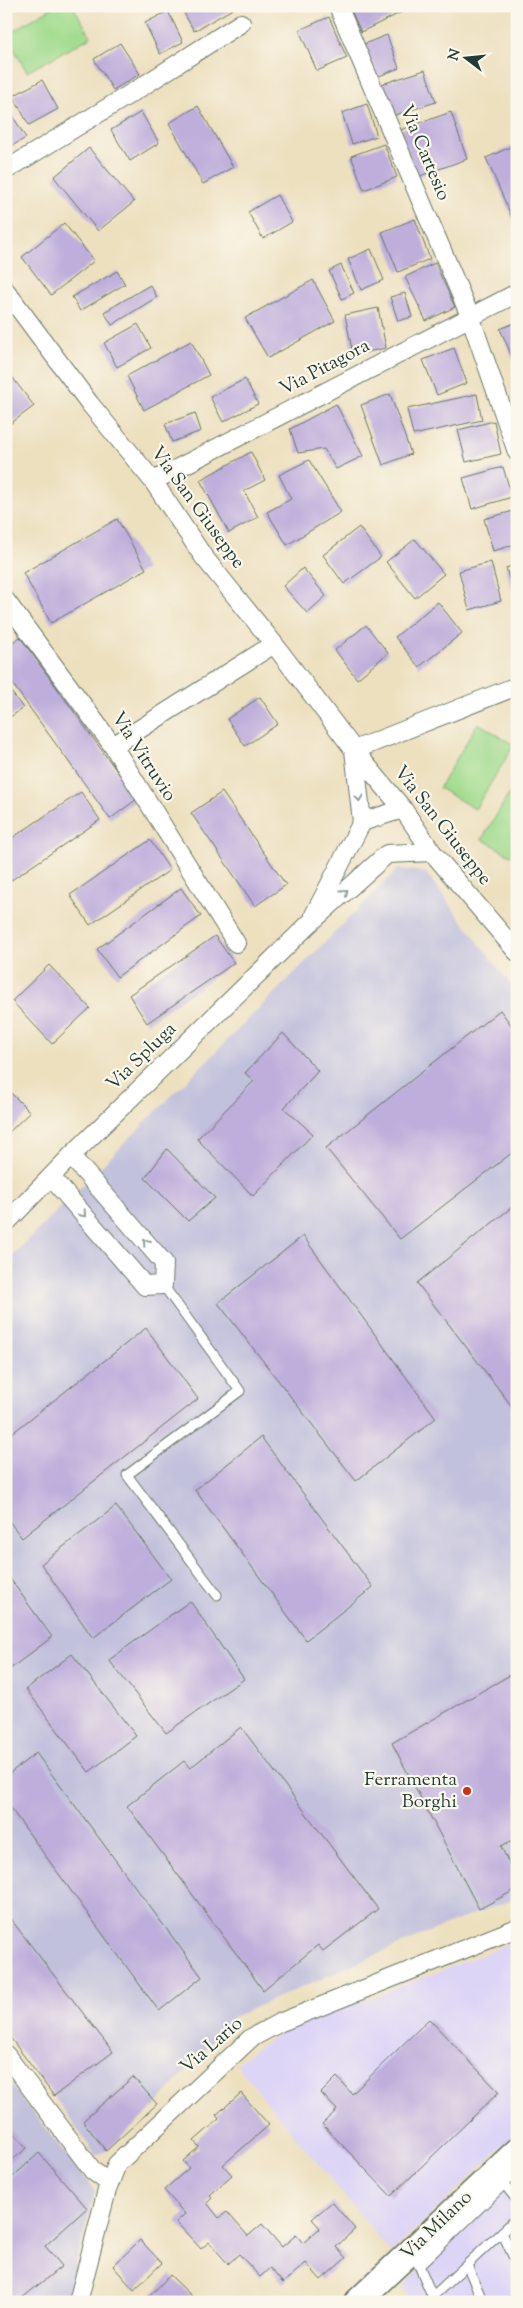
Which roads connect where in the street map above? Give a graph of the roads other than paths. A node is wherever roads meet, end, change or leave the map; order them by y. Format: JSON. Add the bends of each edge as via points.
{"nodes":[{"id":1,"x":338,"y":6,"type":"edge"},
{"id":2,"x":240,"y":23,"type":"dead end"},
{"id":3,"x":6,"y":170,"type":"edge"},
{"id":4,"x":6,"y":291,"type":"edge"},
{"id":5,"x":517,"y":293,"type":"edge"},
{"id":6,"x":470,"y":316,"type":"junction"},
{"id":7,"x":517,"y":452,"type":"edge"},
{"id":8,"x":152,"y":481,"type":"junction"},
{"id":9,"x":6,"y":601,"type":"edge"},
{"id":10,"x":274,"y":644,"type":"junction"},
{"id":11,"x":517,"y":686,"type":"edge"},
{"id":12,"x":113,"y":746,"type":"junction"},
{"id":13,"x":354,"y":750,"type":"junction"},
{"id":14,"x":403,"y":809,"type":"junction"},
{"id":15,"x":362,"y":822,"type":"junction"},
{"id":16,"x":432,"y":852,"type":"junction"},
{"id":17,"x":309,"y":924,"type":"junction"},
{"id":18,"x":236,"y":943,"type":"dead end"},
{"id":19,"x":517,"y":952,"type":"edge"},
{"id":20,"x":71,"y":1156,"type":"junction"},
{"id":21,"x":51,"y":1177,"type":"junction"},
{"id":22,"x":6,"y":1223,"type":"edge"},
{"id":23,"x":163,"y":1286,"type":"junction"},
{"id":24,"x":217,"y":1595,"type":"dead end"},
{"id":25,"x":517,"y":1928,"type":"edge"},
{"id":26,"x":6,"y":2055,"type":"edge"},
{"id":27,"x":517,"y":2151,"type":"edge"},
{"id":28,"x":517,"y":2172,"type":"edge"},
{"id":29,"x":109,"y":2182,"type":"junction"},
{"id":30,"x":504,"y":2184,"type":"junction"},
{"id":31,"x":517,"y":2200,"type":"edge"},
{"id":32,"x":517,"y":2218,"type":"edge"},
{"id":33,"x":502,"y":2232,"type":"junction"},
{"id":34,"x":416,"y":2258,"type":"junction"},
{"id":35,"x":467,"y":2265,"type":"junction"},
{"id":36,"x":517,"y":2265,"type":"edge"},
{"id":37,"x":433,"y":2298,"type":"edge"},
{"id":38,"x":78,"y":2302,"type":"edge"},
{"id":39,"x":357,"y":2302,"type":"edge"},
{"id":40,"x":483,"y":2302,"type":"edge"}],
"edges":[{"from":1,"to":6,"type":"street","name":"Via Cartesio"},
{"from":2,"to":3,"type":"street"},
{"from":4,"to":8,"type":"street","name":"Via San Giuseppe"},
{"from":5,"to":6,"type":"street","name":"Via Pitagora"},
{"from":6,"to":7,"type":"street","name":"Via Cartesio"},
{"from":6,"to":8,"type":"street","name":"Via Pitagora"},
{"from":8,"to":10,"type":"street","name":"Via San Giuseppe","via":[[203,556]]},
{"from":9,"to":12,"type":"street","name":"Via Vitruvio"},
{"from":10,"to":12,"type":"street"},
{"from":10,"to":13,"type":"street","name":"Via San Giuseppe"},
{"from":11,"to":13,"type":"street"},
{"from":12,"to":18,"type":"street","name":"Via Vitruvio"},
{"from":13,"to":14,"type":"street","name":"Via San Giuseppe"},
{"from":13,"to":15,"type":"street","one_way":true},
{"from":14,"to":15,"type":"street"},
{"from":14,"to":16,"type":"street","name":"Via San Giuseppe"},
{"from":15,"to":17,"type":"street","name":"Via Spluga"},
{"from":17,"to":16,"type":"street","name":"Via Spluga","one_way":true,"via":[[387,854]]},
{"from":16,"to":19,"type":"street","name":"Via San Giuseppe"},
{"from":17,"to":20,"type":"street","name":"Via Spluga"},
{"from":20,"to":21,"type":"street","name":"Via Spluga"},
{"from":23,"to":20,"type":"street","one_way":true,"via":[[164,1263]]},
{"from":21,"to":22,"type":"street","name":"Via Spluga"},
{"from":21,"to":23,"type":"street","one_way":true,"via":[[145,1286]]},
{"from":23,"to":24,"type":"lane","via":[[240,1391],[127,1476]]},
{"from":25,"to":29,"type":"street","name":"Via Lario","via":[[263,2030],[246,2042],[125,2155]]},
{"from":26,"to":29,"type":"street","via":[[93,2171]]},
{"from":27,"to":34,"type":"main road","name":"Via Milano"},
{"from":28,"to":30,"type":"lane"},
{"from":29,"to":38,"type":"street","name":"Via Lario"},
{"from":30,"to":31,"type":"lane"},
{"from":30,"to":34,"type":"lane"},
{"from":32,"to":33,"type":"lane"},
{"from":33,"to":35,"type":"lane"},
{"from":33,"to":36,"type":"lane"},
{"from":34,"to":37,"type":"lane"},
{"from":34,"to":39,"type":"main road","name":"Via Milano"},
{"from":35,"to":37,"type":"lane"},
{"from":35,"to":40,"type":"lane"}]}
